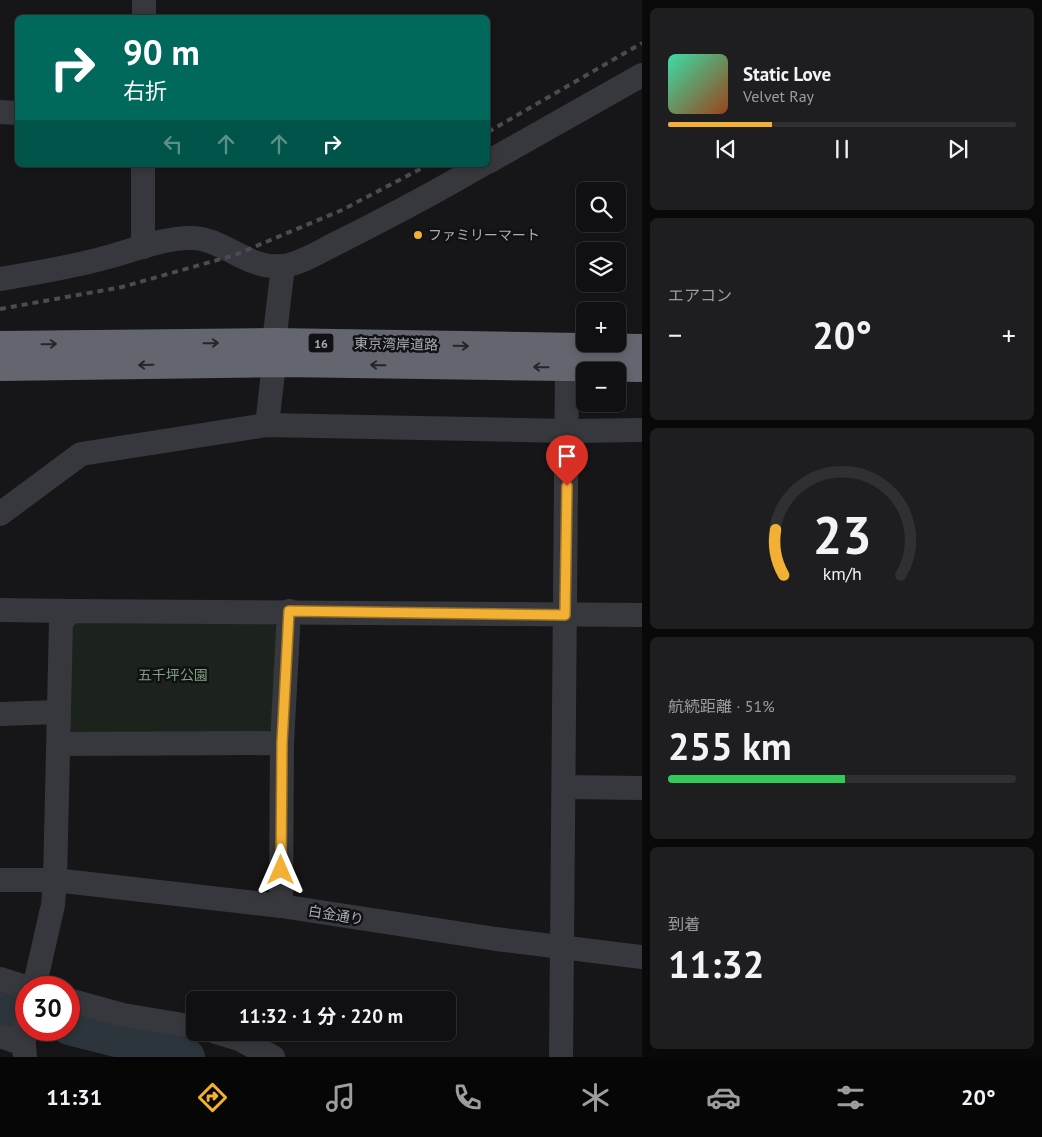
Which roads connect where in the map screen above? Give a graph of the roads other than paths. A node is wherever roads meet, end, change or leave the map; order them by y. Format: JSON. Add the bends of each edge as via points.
{"nodes":[{"id":1,"x":144,"y":0,"type":"edge"},
{"id":2,"x":144,"y":15,"type":"edge"},
{"id":3,"x":642,"y":75,"type":"edge"},
{"id":4,"x":0,"y":112,"type":"edge"},
{"id":5,"x":15,"y":113,"type":"edge"},
{"id":6,"x":490,"y":161,"type":"edge"},
{"id":7,"x":144,"y":167,"type":"edge"},
{"id":8,"x":478,"y":167,"type":"edge"},
{"id":9,"x":143,"y":247,"type":"junction"},
{"id":10,"x":283,"y":266,"type":"junction"},
{"id":11,"x":0,"y":279,"type":"edge"},
{"id":12,"x":0,"y":345,"type":"edge"},
{"id":13,"x":642,"y":348,"type":"edge"},
{"id":14,"x":274,"y":353,"type":"junction"},
{"id":15,"x":0,"y":367,"type":"edge"},
{"id":16,"x":568,"y":368,"type":"junction"},
{"id":17,"x":642,"y":368,"type":"edge"},
{"id":18,"x":268,"y":425,"type":"junction"},
{"id":19,"x":642,"y":430,"type":"edge"},
{"id":20,"x":567,"y":431,"type":"junction"},
{"id":21,"x":0,"y":514,"type":"edge"},
{"id":22,"x":0,"y":610,"type":"edge"},
{"id":23,"x":70,"y":611,"type":"junction"},
{"id":24,"x":289,"y":611,"type":"junction"},
{"id":25,"x":565,"y":615,"type":"junction"},
{"id":26,"x":642,"y":615,"type":"edge"},
{"id":27,"x":59,"y":712,"type":"junction"},
{"id":28,"x":0,"y":714,"type":"edge"},
{"id":29,"x":282,"y":743,"type":"junction"},
{"id":30,"x":59,"y":744,"type":"junction"},
{"id":31,"x":564,"y":787,"type":"junction"},
{"id":32,"x":642,"y":788,"type":"edge"},
{"id":33,"x":0,"y":880,"type":"edge"},
{"id":34,"x":55,"y":880,"type":"junction"},
{"id":35,"x":281,"y":906,"type":"junction"},
{"id":36,"x":562,"y":947,"type":"junction"},
{"id":37,"x":642,"y":957,"type":"edge"},
{"id":38,"x":37,"y":976,"type":"edge"},
{"id":39,"x":0,"y":979,"type":"edge"},
{"id":40,"x":15,"y":984,"type":"edge"},
{"id":41,"x":80,"y":1003,"type":"edge"},
{"id":42,"x":186,"y":1026,"type":"edge"},
{"id":43,"x":0,"y":1036,"type":"edge"},
{"id":44,"x":15,"y":1038,"type":"edge"},
{"id":45,"x":244,"y":1041,"type":"edge"},
{"id":46,"x":273,"y":1057,"type":"edge"},
{"id":47,"x":561,"y":1057,"type":"edge"}],
"edges":[{"from":1,"to":2,"type":"street"},
{"from":3,"to":6,"type":"street"},
{"from":4,"to":5,"type":"street"},
{"from":7,"to":9,"type":"street"},
{"from":8,"to":10,"type":"street","via":[[363,230]]},
{"from":9,"to":10,"type":"street","via":[[194,238],[218,244],[235,255],[258,263]]},
{"from":9,"to":11,"type":"street","via":[[67,267]]},
{"from":10,"to":14,"type":"street"},
{"from":12,"to":14,"type":"highway","name":"東京湾岸道路","number":"16","one_way":true},
{"from":14,"to":13,"type":"highway","name":"東京湾岸道路","number":"16","one_way":true},
{"from":14,"to":15,"type":"highway","name":"東京湾岸道路","number":"16","one_way":true},
{"from":16,"to":14,"type":"highway","name":"東京湾岸道路","number":"16","one_way":true},
{"from":14,"to":18,"type":"street"},
{"from":16,"to":17,"type":"highway","name":"東京湾岸道路","number":"16"},
{"from":16,"to":20,"type":"street"},
{"from":18,"to":20,"type":"street"},
{"from":18,"to":21,"type":"street","via":[[81,454]]},
{"from":19,"to":20,"type":"street"},
{"from":20,"to":25,"type":"street"},
{"from":22,"to":23,"type":"street"},
{"from":23,"to":24,"type":"street"},
{"from":23,"to":27,"type":"street","via":[[61,622]]},
{"from":24,"to":25,"type":"street"},
{"from":24,"to":29,"type":"street"},
{"from":25,"to":26,"type":"street"},
{"from":25,"to":31,"type":"street"},
{"from":27,"to":28,"type":"street"},
{"from":27,"to":30,"type":"street"},
{"from":29,"to":30,"type":"street"},
{"from":29,"to":35,"type":"street"},
{"from":30,"to":34,"type":"street"},
{"from":31,"to":32,"type":"street"},
{"from":31,"to":36,"type":"street"},
{"from":33,"to":34,"type":"street","name":"白金通り"},
{"from":34,"to":35,"type":"street","name":"白金通り"},
{"from":34,"to":38,"type":"street","via":[[53,905]]},
{"from":35,"to":36,"type":"street","name":"白金通り"},
{"from":36,"to":37,"type":"street","name":"白金通り"},
{"from":36,"to":47,"type":"street"},
{"from":39,"to":40,"type":"street"},
{"from":41,"to":42,"type":"street","via":[[123,1015]]},
{"from":43,"to":44,"type":"street"},
{"from":45,"to":46,"type":"street"}]}
